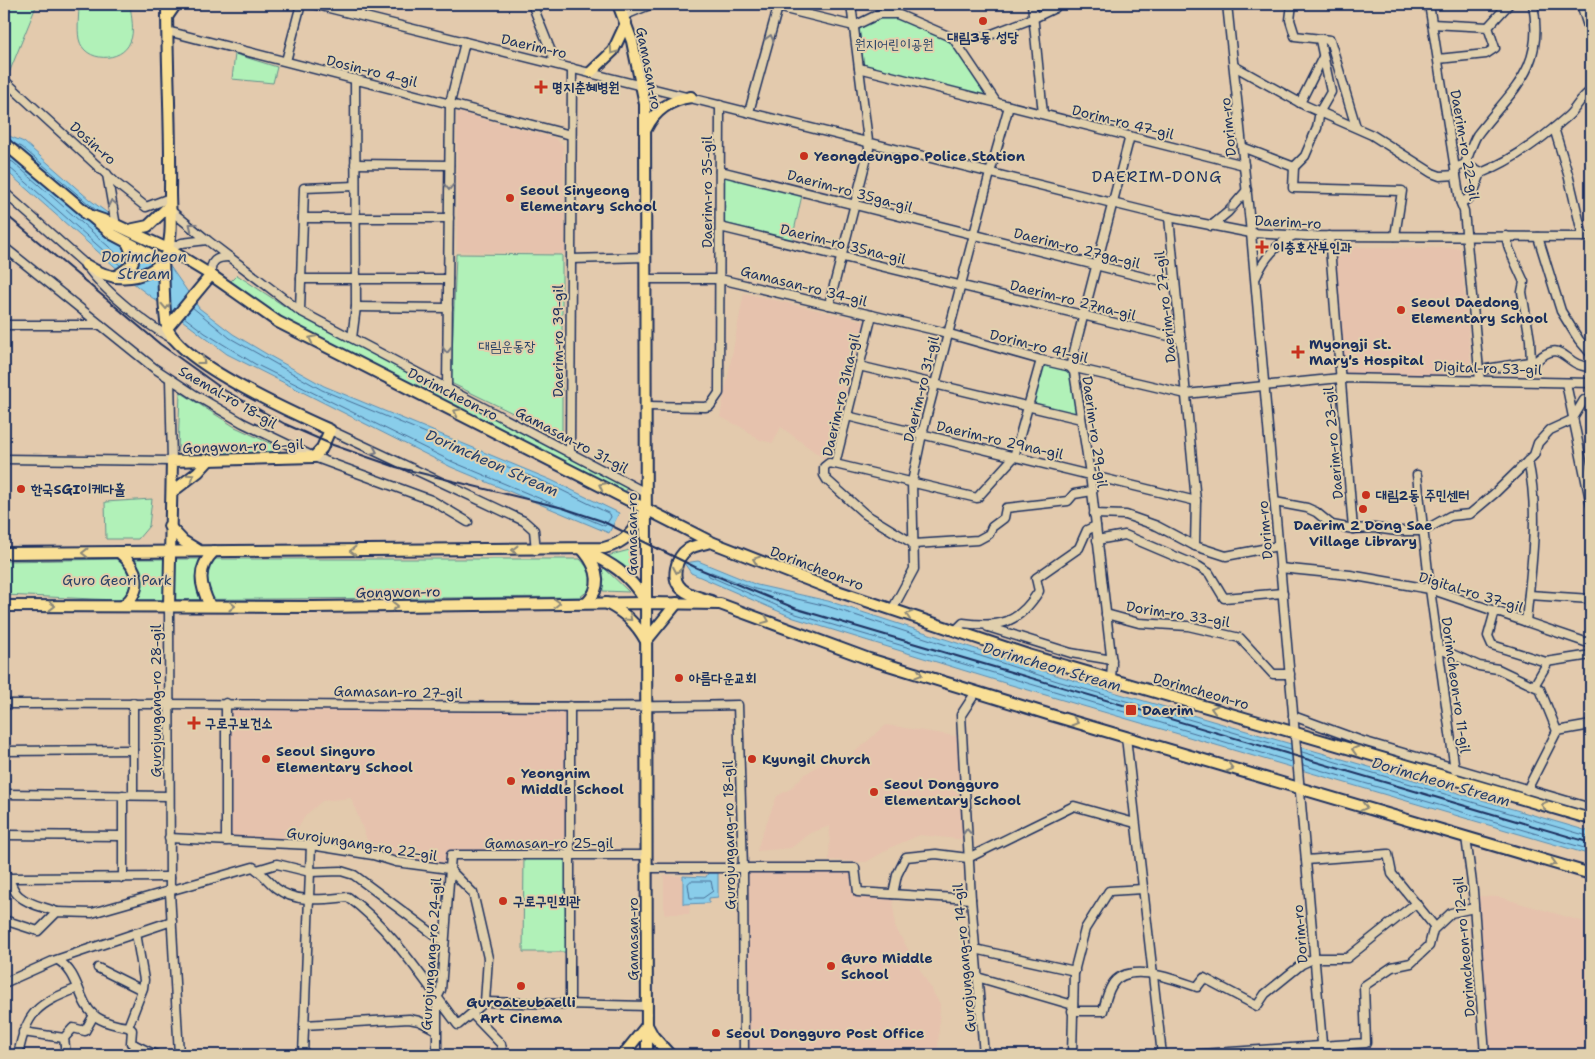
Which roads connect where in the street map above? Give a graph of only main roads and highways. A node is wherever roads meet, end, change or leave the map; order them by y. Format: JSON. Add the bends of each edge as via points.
{"nodes":[{"id":1,"x":167,"y":4,"type":"edge"},
{"id":2,"x":176,"y":4,"type":"edge"},
{"id":3,"x":618,"y":4,"type":"edge"},
{"id":4,"x":167,"y":17,"type":"junction"},
{"id":5,"x":624,"y":19,"type":"junction"},
{"id":6,"x":591,"y":72,"type":"road end"},
{"id":7,"x":691,"y":97,"type":"road end"},
{"id":8,"x":645,"y":132,"type":"junction"},
{"id":9,"x":4,"y":144,"type":"edge"},
{"id":10,"x":170,"y":204,"type":"junction"},
{"id":11,"x":86,"y":214,"type":"junction"},
{"id":12,"x":128,"y":230,"type":"junction"},
{"id":13,"x":126,"y":242,"type":"junction"},
{"id":14,"x":168,"y":249,"type":"junction"},
{"id":15,"x":164,"y":261,"type":"junction"},
{"id":16,"x":86,"y":265,"type":"road end"},
{"id":17,"x":211,"y":275,"type":"junction"},
{"id":18,"x":110,"y":276,"type":"junction"},
{"id":19,"x":167,"y":328,"type":"junction"},
{"id":20,"x":209,"y":460,"type":"junction"},
{"id":21,"x":172,"y":492,"type":"junction"},
{"id":22,"x":646,"y":508,"type":"junction"},
{"id":23,"x":169,"y":526,"type":"junction"},
{"id":24,"x":710,"y":542,"type":"junction"},
{"id":25,"x":582,"y":550,"type":"junction"},
{"id":26,"x":169,"y":551,"type":"junction"},
{"id":27,"x":202,"y":551,"type":"junction"},
{"id":28,"x":214,"y":551,"type":"junction"},
{"id":29,"x":4,"y":553,"type":"edge"},
{"id":30,"x":120,"y":553,"type":"junction"},
{"id":31,"x":646,"y":602,"type":"junction"},
{"id":32,"x":587,"y":603,"type":"junction"},
{"id":33,"x":605,"y":603,"type":"junction"},
{"id":34,"x":677,"y":603,"type":"junction"},
{"id":35,"x":720,"y":604,"type":"junction"},
{"id":36,"x":124,"y":605,"type":"junction"},
{"id":37,"x":4,"y":606,"type":"edge"},
{"id":38,"x":169,"y":606,"type":"junction"},
{"id":39,"x":210,"y":606,"type":"junction"},
{"id":40,"x":646,"y":641,"type":"junction"},
{"id":41,"x":1591,"y":819,"type":"edge"},
{"id":42,"x":1591,"y":874,"type":"edge"},
{"id":43,"x":647,"y":1024,"type":"junction"},
{"id":44,"x":623,"y":1055,"type":"edge"},
{"id":45,"x":647,"y":1055,"type":"edge"},
{"id":46,"x":670,"y":1055,"type":"edge"}],
"edges":[{"from":1,"to":4,"type":"main road"},
{"from":2,"to":4,"type":"main road"},
{"from":3,"to":5,"type":"main road","name":"Gamasan-ro"},
{"from":4,"to":10,"type":"main road"},
{"from":5,"to":6,"type":"main road","one_way":true,"via":[[613,52]]},
{"from":5,"to":8,"type":"main road","name":"Gamasan-ro","via":[[632,40],[644,104]]},
{"from":7,"to":8,"type":"main road","via":[[664,107],[650,120]]},
{"from":8,"to":22,"type":"main road","name":"Gamasan-ro"},
{"from":9,"to":11,"type":"main road","name":"Dorimcheon-ro"},
{"from":10,"to":12,"type":"main road","via":[[153,222],[141,229]]},
{"from":10,"to":14,"type":"main road"},
{"from":11,"to":12,"type":"main road","name":"Dorimcheon-ro"},
{"from":11,"to":13,"type":"main road","name":"Dorimcheon-ro"},
{"from":12,"to":14,"type":"main road","name":"Dorimcheon-ro"},
{"from":13,"to":15,"type":"main road","name":"Dorimcheon-ro"},
{"from":13,"to":18,"type":"main road","via":[[133,262],[129,269]]},
{"from":14,"to":15,"type":"main road"},
{"from":14,"to":17,"type":"main road","name":"Dorimcheon-ro"},
{"from":15,"to":18,"type":"main road","via":[[140,276]]},
{"from":15,"to":19,"type":"main road","one_way":true},
{"from":16,"to":18,"type":"main road"},
{"from":17,"to":19,"type":"main road"},
{"from":22,"to":17,"type":"main road","name":"Dorimcheon-ro","one_way":true,"via":[[278,322]]},
{"from":19,"to":20,"type":"main road","name":"Gongwon-ro 6-gil","one_way":true,"via":[[174,340],[212,369],[330,430],[314,457]]},
{"from":21,"to":20,"type":"main road","one_way":true},
{"from":20,"to":21,"type":"main road","name":"Gongwon-ro 6-gil","via":[[172,462]]},
{"from":21,"to":23,"type":"main road","name":"Gongwon-ro 6-gil"},
{"from":22,"to":24,"type":"main road","name":"Dorimcheon-ro"},
{"from":22,"to":25,"type":"main road","via":[[631,534],[616,545]]},
{"from":22,"to":31,"type":"main road","name":"Gamasan-ro"},
{"from":23,"to":26,"type":"main road","name":"Gongwon-ro 6-gil"},
{"from":23,"to":27,"type":"main road","via":[[183,541]]},
{"from":24,"to":35,"type":"main road","one_way":true,"via":[[684,552],[675,574],[677,583],[687,593]]},
{"from":41,"to":24,"type":"main road","name":"Dorimcheon-ro","one_way":true,"via":[[1295,737],[956,631],[834,590]]},
{"from":25,"to":28,"type":"main road","one_way":true},
{"from":25,"to":31,"type":"main road","via":[[615,566],[636,586]]},
{"from":25,"to":32,"type":"main road","via":[[594,565],[598,580],[594,595]]},
{"from":26,"to":27,"type":"main road"},
{"from":26,"to":30,"type":"main road"},
{"from":26,"to":38,"type":"main road","name":"Gongwon-ro 6-gil"},
{"from":27,"to":28,"type":"main road"},
{"from":28,"to":39,"type":"main road","via":[[204,562],[201,578]]},
{"from":30,"to":29,"type":"main road","one_way":true},
{"from":30,"to":36,"type":"main road","via":[[132,564],[136,578],[133,593]]},
{"from":31,"to":33,"type":"main road","name":"Gongwon-ro"},
{"from":31,"to":34,"type":"main road"},
{"from":31,"to":40,"type":"main road","name":"Gamasan-ro"},
{"from":32,"to":33,"type":"main road","name":"Gongwon-ro"},
{"from":39,"to":32,"type":"main road","name":"Gongwon-ro","one_way":true},
{"from":33,"to":40,"type":"main road","one_way":true,"via":[[628,616]]},
{"from":34,"to":35,"type":"main road"},
{"from":34,"to":40,"type":"main road"},
{"from":35,"to":42,"type":"main road","one_way":true,"via":[[869,658],[976,692]]},
{"from":37,"to":36,"type":"main road","name":"Gongwon-ro","one_way":true},
{"from":36,"to":38,"type":"main road","name":"Gongwon-ro"},
{"from":38,"to":39,"type":"main road","name":"Gongwon-ro"},
{"from":40,"to":43,"type":"main road","name":"Gamasan-ro"},
{"from":43,"to":44,"type":"main road"},
{"from":43,"to":45,"type":"main road","name":"Gamasan-ro"},
{"from":43,"to":46,"type":"main road"}]}
